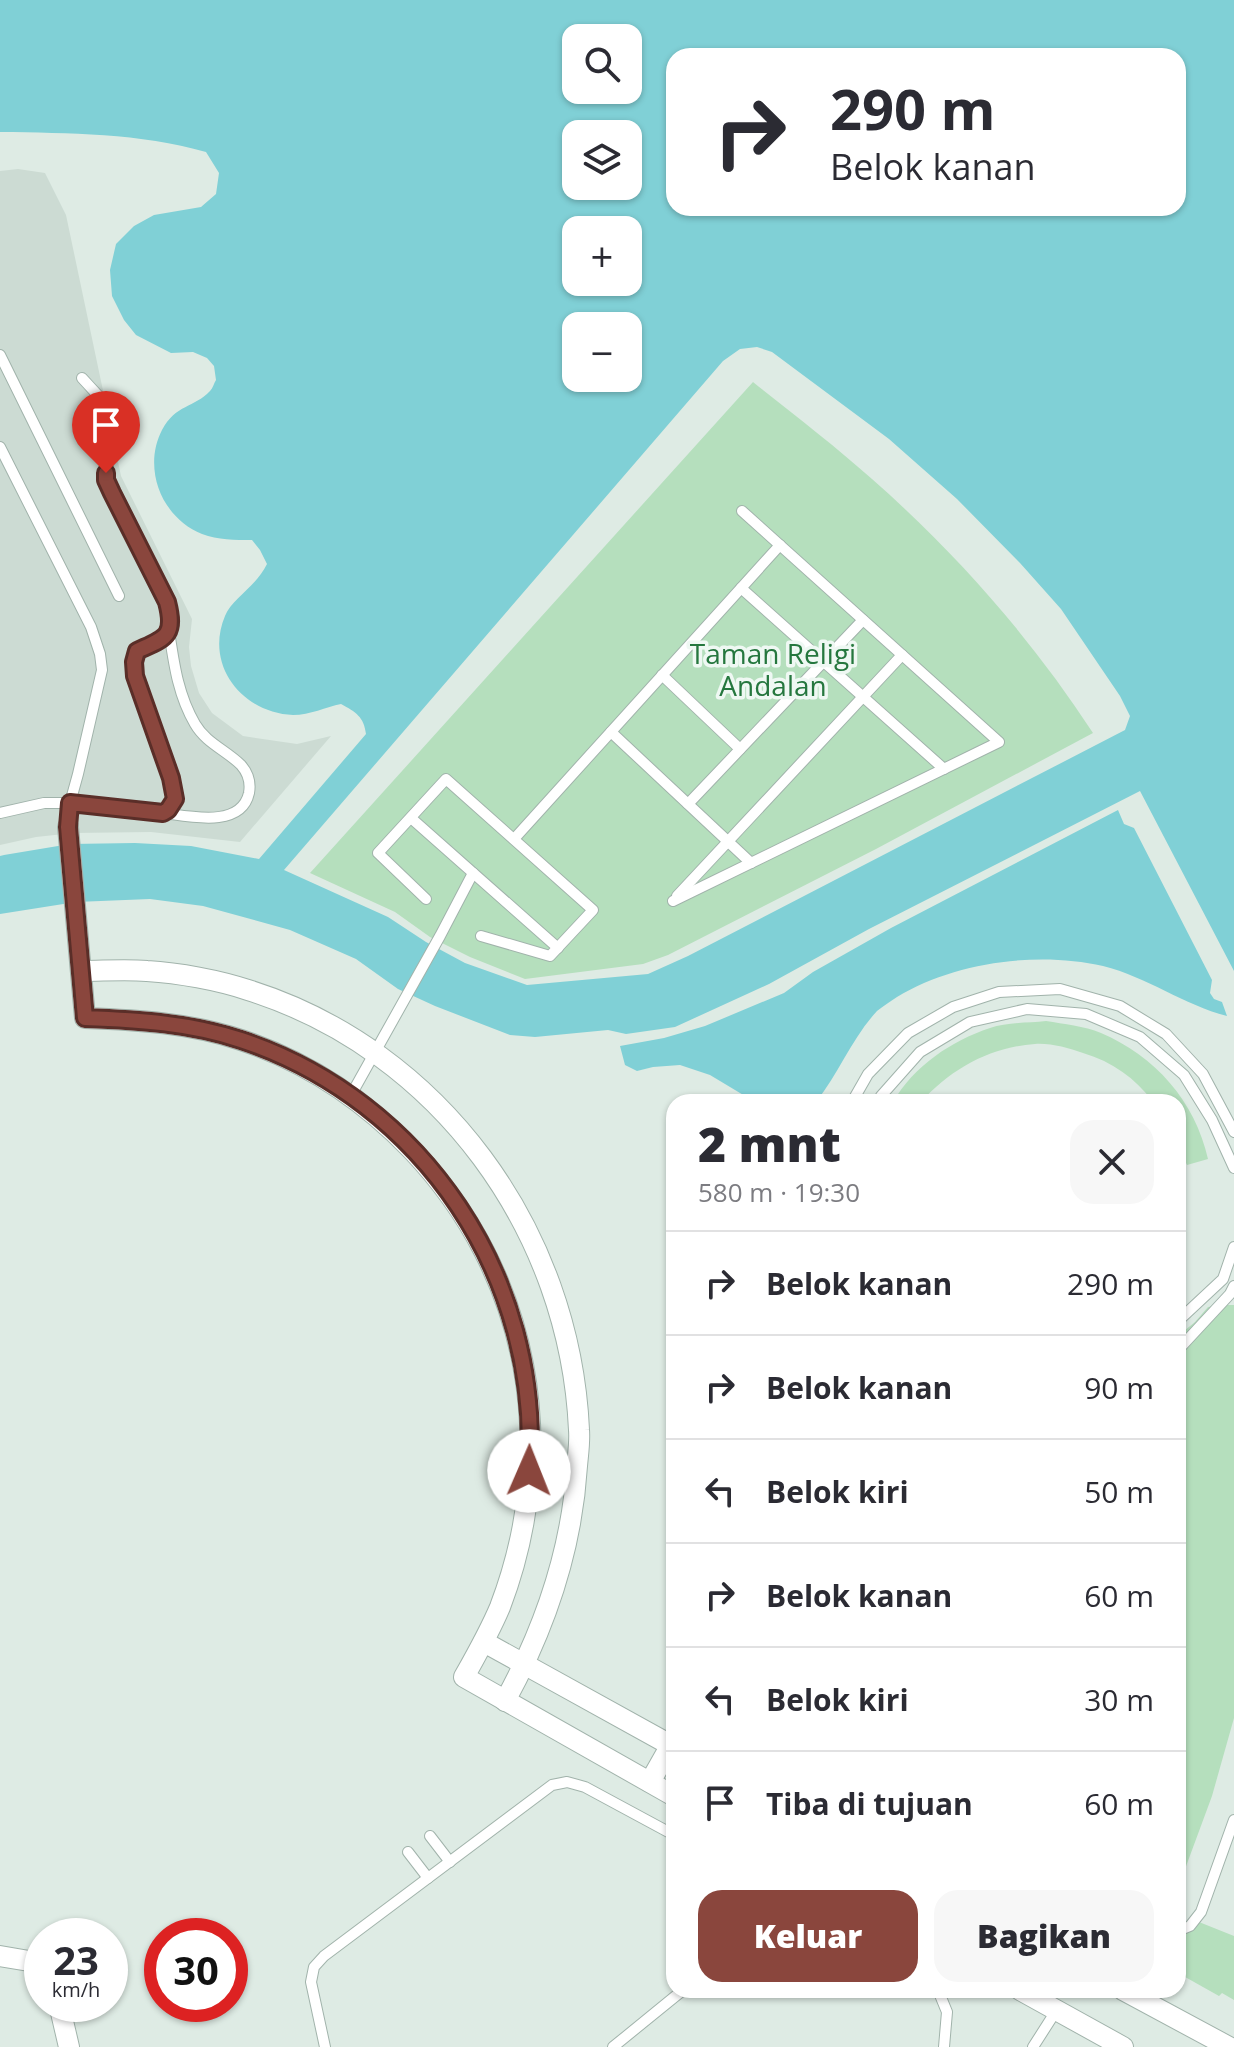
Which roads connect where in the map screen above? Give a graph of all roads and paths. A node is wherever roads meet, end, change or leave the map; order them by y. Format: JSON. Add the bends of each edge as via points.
{"nodes":[{"id":1,"x":0,"y":355,"type":"edge"},
{"id":2,"x":82,"y":378,"type":"dead end"},
{"id":3,"x":0,"y":447,"type":"edge"},
{"id":4,"x":742,"y":511,"type":"dead end"},
{"id":5,"x":780,"y":545,"type":"junction"},
{"id":6,"x":741,"y":588,"type":"junction"},
{"id":7,"x":119,"y":596,"type":"dead end"},
{"id":8,"x":863,"y":620,"type":"junction"},
{"id":9,"x":169,"y":631,"type":"junction"},
{"id":10,"x":902,"y":655,"type":"junction"},
{"id":11,"x":823,"y":662,"type":"junction"},
{"id":12,"x":662,"y":675,"type":"junction"},
{"id":13,"x":863,"y":697,"type":"junction"},
{"id":14,"x":611,"y":732,"type":"junction"},
{"id":15,"x":740,"y":749,"type":"junction"},
{"id":16,"x":944,"y":769,"type":"junction"},
{"id":17,"x":70,"y":803,"type":"junction"},
{"id":18,"x":688,"y":804,"type":"junction"},
{"id":19,"x":0,"y":813,"type":"edge"},
{"id":20,"x":163,"y":813,"type":"junction"},
{"id":21,"x":411,"y":818,"type":"junction"},
{"id":22,"x":68,"y":827,"type":"joint"},
{"id":23,"x":514,"y":839,"type":"junction"},
{"id":24,"x":728,"y":841,"type":"junction"},
{"id":25,"x":751,"y":863,"type":"junction"},
{"id":26,"x":473,"y":873,"type":"junction"},
{"id":27,"x":426,"y":899,"type":"dead end"},
{"id":28,"x":481,"y":936,"type":"dead end"},
{"id":29,"x":558,"y":948,"type":"junction"},
{"id":30,"x":81,"y":971,"type":"junction"},
{"id":31,"x":375,"y":1052,"type":"junction"},
{"id":32,"x":857,"y":1094,"type":"edge"},
{"id":33,"x":883,"y":1094,"type":"edge"},
{"id":34,"x":351,"y":1095,"type":"junction"},
{"id":35,"x":1234,"y":1132,"type":"edge"},
{"id":36,"x":1234,"y":1170,"type":"edge"},
{"id":37,"x":1234,"y":1247,"type":"edge"},
{"id":38,"x":1234,"y":1286,"type":"edge"},
{"id":39,"x":1186,"y":1314,"type":"edge"},
{"id":40,"x":1186,"y":1341,"type":"edge"},
{"id":41,"x":484,"y":1642,"type":"junction"},
{"id":42,"x":525,"y":1664,"type":"junction"},
{"id":43,"x":505,"y":1701,"type":"junction"},
{"id":44,"x":666,"y":1740,"type":"edge"},
{"id":45,"x":666,"y":1756,"type":"edge"},
{"id":46,"x":650,"y":1782,"type":"junction"},
{"id":47,"x":666,"y":1791,"type":"edge"},
{"id":48,"x":1234,"y":1820,"type":"edge"},
{"id":49,"x":666,"y":1831,"type":"edge"},
{"id":50,"x":430,"y":1836,"type":"dead end"},
{"id":51,"x":408,"y":1852,"type":"dead end"},
{"id":52,"x":450,"y":1862,"type":"junction"},
{"id":53,"x":428,"y":1878,"type":"junction"},
{"id":54,"x":1186,"y":1928,"type":"edge"},
{"id":55,"x":0,"y":1956,"type":"edge"},
{"id":56,"x":24,"y":1960,"type":"edge"},
{"id":57,"x":673,"y":1998,"type":"edge"},
{"id":58,"x":941,"y":1998,"type":"edge"},
{"id":59,"x":1034,"y":1998,"type":"edge"},
{"id":60,"x":1138,"y":1998,"type":"edge"},
{"id":61,"x":1056,"y":2011,"type":"junction"},
{"id":62,"x":63,"y":2022,"type":"edge"},
{"id":63,"x":69,"y":2047,"type":"edge"},
{"id":64,"x":325,"y":2047,"type":"edge"},
{"id":65,"x":613,"y":2047,"type":"edge"},
{"id":66,"x":944,"y":2047,"type":"edge"},
{"id":67,"x":1033,"y":2047,"type":"edge"},
{"id":68,"x":1123,"y":2047,"type":"edge"},
{"id":69,"x":1229,"y":2047,"type":"edge"}],
"edges":[{"from":1,"to":7,"type":"lane"},
{"from":2,"to":9,"type":"lane","via":[[117,416],[106,480],[167,602]]},
{"from":3,"to":17,"type":"lane","via":[[100,654],[102,670]]},
{"from":4,"to":5,"type":"lane"},
{"from":5,"to":6,"type":"lane"},
{"from":5,"to":8,"type":"lane"},
{"from":6,"to":11,"type":"lane"},
{"from":6,"to":12,"type":"lane"},
{"from":8,"to":10,"type":"lane"},
{"from":8,"to":11,"type":"lane"},
{"from":9,"to":20,"type":"lane","via":[[158,643],[137,651],[134,662],[175,794],[174,804]]},
{"from":9,"to":20,"type":"lane","via":[[174,671],[197,727],[243,767],[249,787],[233,814],[206,818]]},
{"from":10,"to":13,"type":"lane"},
{"from":10,"to":16,"type":"lane","via":[[999,742]]},
{"from":11,"to":13,"type":"lane"},
{"from":11,"to":15,"type":"lane"},
{"from":12,"to":14,"type":"lane"},
{"from":12,"to":15,"type":"lane"},
{"from":13,"to":16,"type":"lane"},
{"from":13,"to":24,"type":"lane"},
{"from":14,"to":18,"type":"lane"},
{"from":14,"to":23,"type":"lane"},
{"from":15,"to":18,"type":"lane"},
{"from":16,"to":25,"type":"lane"},
{"from":17,"to":19,"type":"lane"},
{"from":17,"to":20,"type":"lane"},
{"from":17,"to":22,"type":"lane"},
{"from":18,"to":24,"type":"lane"},
{"from":21,"to":23,"type":"lane","via":[[446,779]]},
{"from":21,"to":26,"type":"lane"},
{"from":21,"to":27,"type":"lane","via":[[378,853]]},
{"from":22,"to":30,"type":"street"},
{"from":23,"to":29,"type":"lane","via":[[593,910]]},
{"from":24,"to":25,"type":"lane"},
{"from":24,"to":25,"type":"lane","via":[[673,901]]},
{"from":26,"to":29,"type":"lane"},
{"from":26,"to":31,"type":"lane"},
{"from":28,"to":29,"type":"lane","via":[[550,956]]},
{"from":30,"to":31,"type":"street","via":[[148,971],[247,989],[331,1025]]},
{"from":30,"to":34,"type":"street","via":[[85,1018],[156,1022],[242,1040]]},
{"from":31,"to":34,"type":"lane"},
{"from":31,"to":42,"type":"street","via":[[442,1110],[495,1176],[528,1230],[565,1332],[579,1432],[576,1492],[566,1550]]},
{"from":32,"to":35,"type":"lane","via":[[868,1074],[908,1033],[953,1007],[999,992],[1060,989],[1120,1006],[1166,1034],[1203,1074]]},
{"from":33,"to":36,"type":"lane","via":[[920,1052],[970,1022],[1027,1009],[1086,1014],[1140,1037],[1184,1075]]},
{"from":34,"to":41,"type":"street","via":[[437,1176],[470,1223],[501,1287],[522,1352],[530,1416],[528,1489],[518,1546]]},
{"from":37,"to":39,"type":"lane","via":[[1223,1279]]},
{"from":38,"to":40,"type":"lane"},
{"from":41,"to":42,"type":"street"},
{"from":41,"to":43,"type":"street","via":[[464,1677]]},
{"from":42,"to":43,"type":"street"},
{"from":42,"to":44,"type":"street"},
{"from":43,"to":46,"type":"street"},
{"from":45,"to":46,"type":"street"},
{"from":46,"to":47,"type":"street"},
{"from":48,"to":54,"type":"lane","via":[[1201,1912]]},
{"from":49,"to":52,"type":"lane","via":[[567,1782],[552,1785]]},
{"from":50,"to":52,"type":"lane"},
{"from":51,"to":53,"type":"lane"},
{"from":52,"to":53,"type":"lane"},
{"from":53,"to":64,"type":"lane","via":[[314,1967],[311,1982]]},
{"from":55,"to":56,"type":"street"},
{"from":57,"to":65,"type":"lane"},
{"from":58,"to":66,"type":"lane","via":[[947,2012]]},
{"from":59,"to":61,"type":"street"},
{"from":60,"to":69,"type":"street"},
{"from":61,"to":67,"type":"lane"},
{"from":61,"to":68,"type":"street"},
{"from":62,"to":63,"type":"street"}]}
